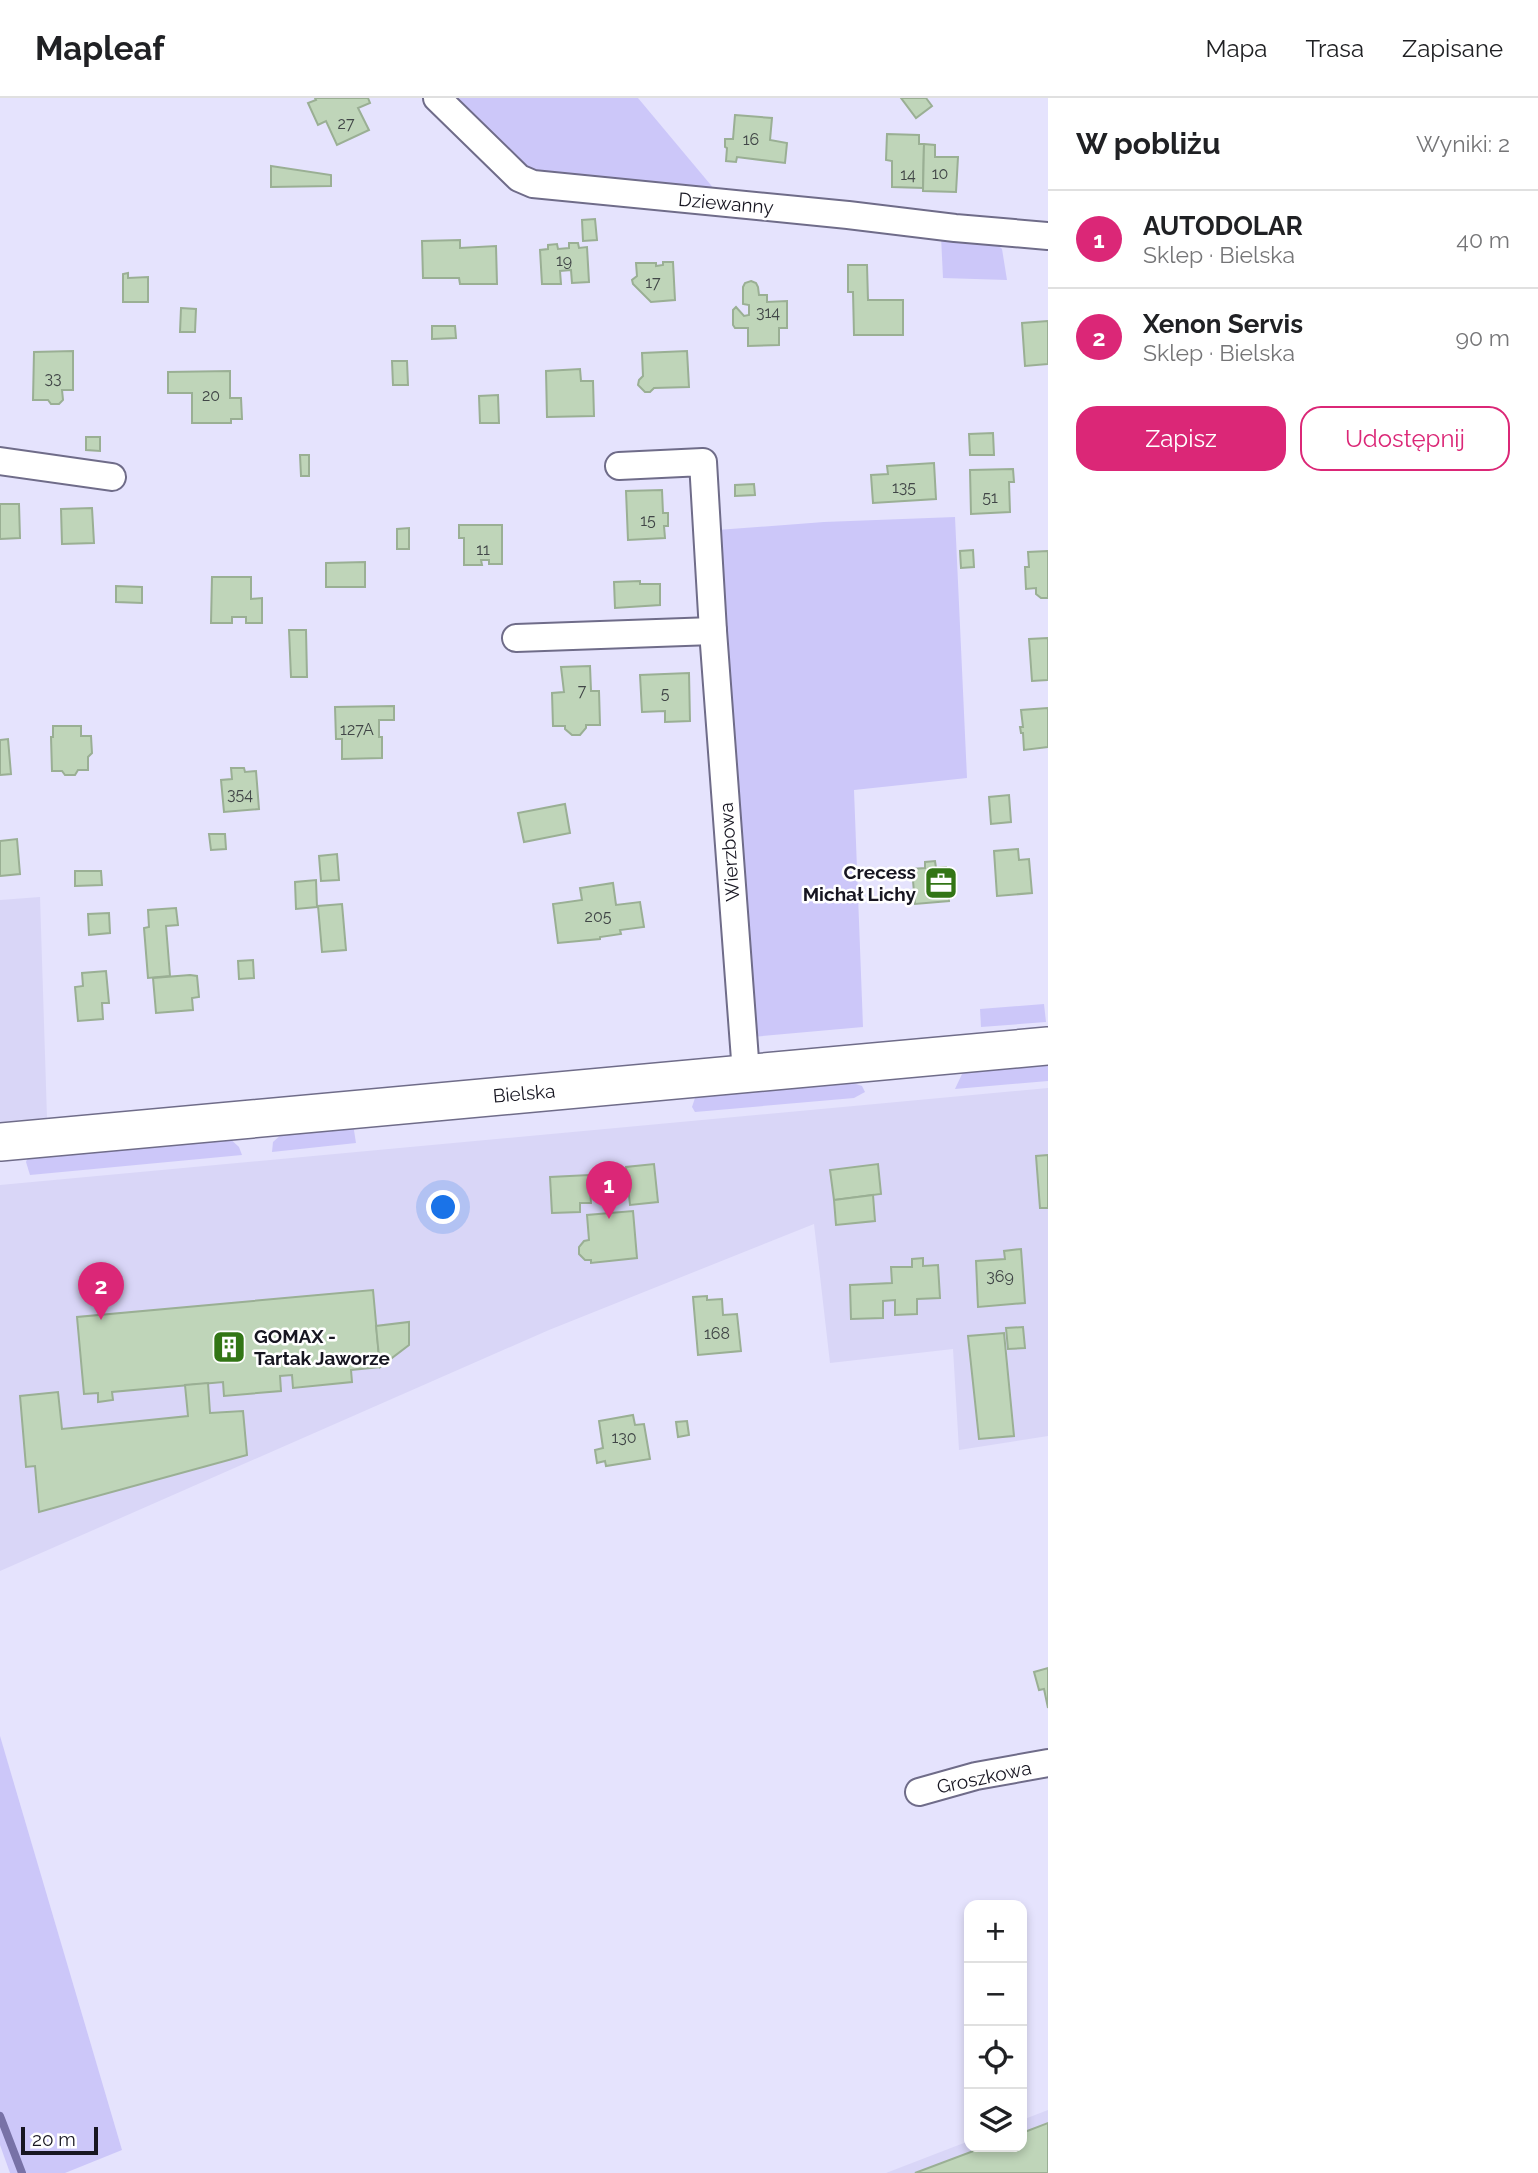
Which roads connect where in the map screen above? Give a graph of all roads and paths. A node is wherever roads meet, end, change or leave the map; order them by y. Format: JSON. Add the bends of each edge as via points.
{"nodes":[{"id":1,"x":437,"y":98,"type":"edge"},
{"id":2,"x":1048,"y":236,"type":"edge"},
{"id":3,"x":0,"y":461,"type":"edge"},
{"id":4,"x":618,"y":466,"type":"dead end"},
{"id":5,"x":112,"y":477,"type":"dead end"},
{"id":6,"x":713,"y":631,"type":"junction"},
{"id":7,"x":516,"y":638,"type":"dead end"},
{"id":8,"x":1048,"y":1046,"type":"edge"},
{"id":9,"x":746,"y":1073,"type":"junction"},
{"id":10,"x":0,"y":1142,"type":"edge"},
{"id":11,"x":1048,"y":1763,"type":"edge"},
{"id":12,"x":919,"y":1792,"type":"dead end"}],
"edges":[{"from":1,"to":2,"type":"street","name":"Dziewanny","via":[[519,178],[533,184]]},
{"from":3,"to":5,"type":"street"},
{"from":4,"to":6,"type":"street","name":"Wierzbowa","via":[[703,462]]},
{"from":6,"to":7,"type":"street"},
{"from":6,"to":9,"type":"street","name":"Wierzbowa"},
{"from":8,"to":9,"type":"main road","name":"Bielska"},
{"from":9,"to":10,"type":"main road","name":"Bielska"},
{"from":11,"to":12,"type":"street","name":"Groszkowa"}]}
